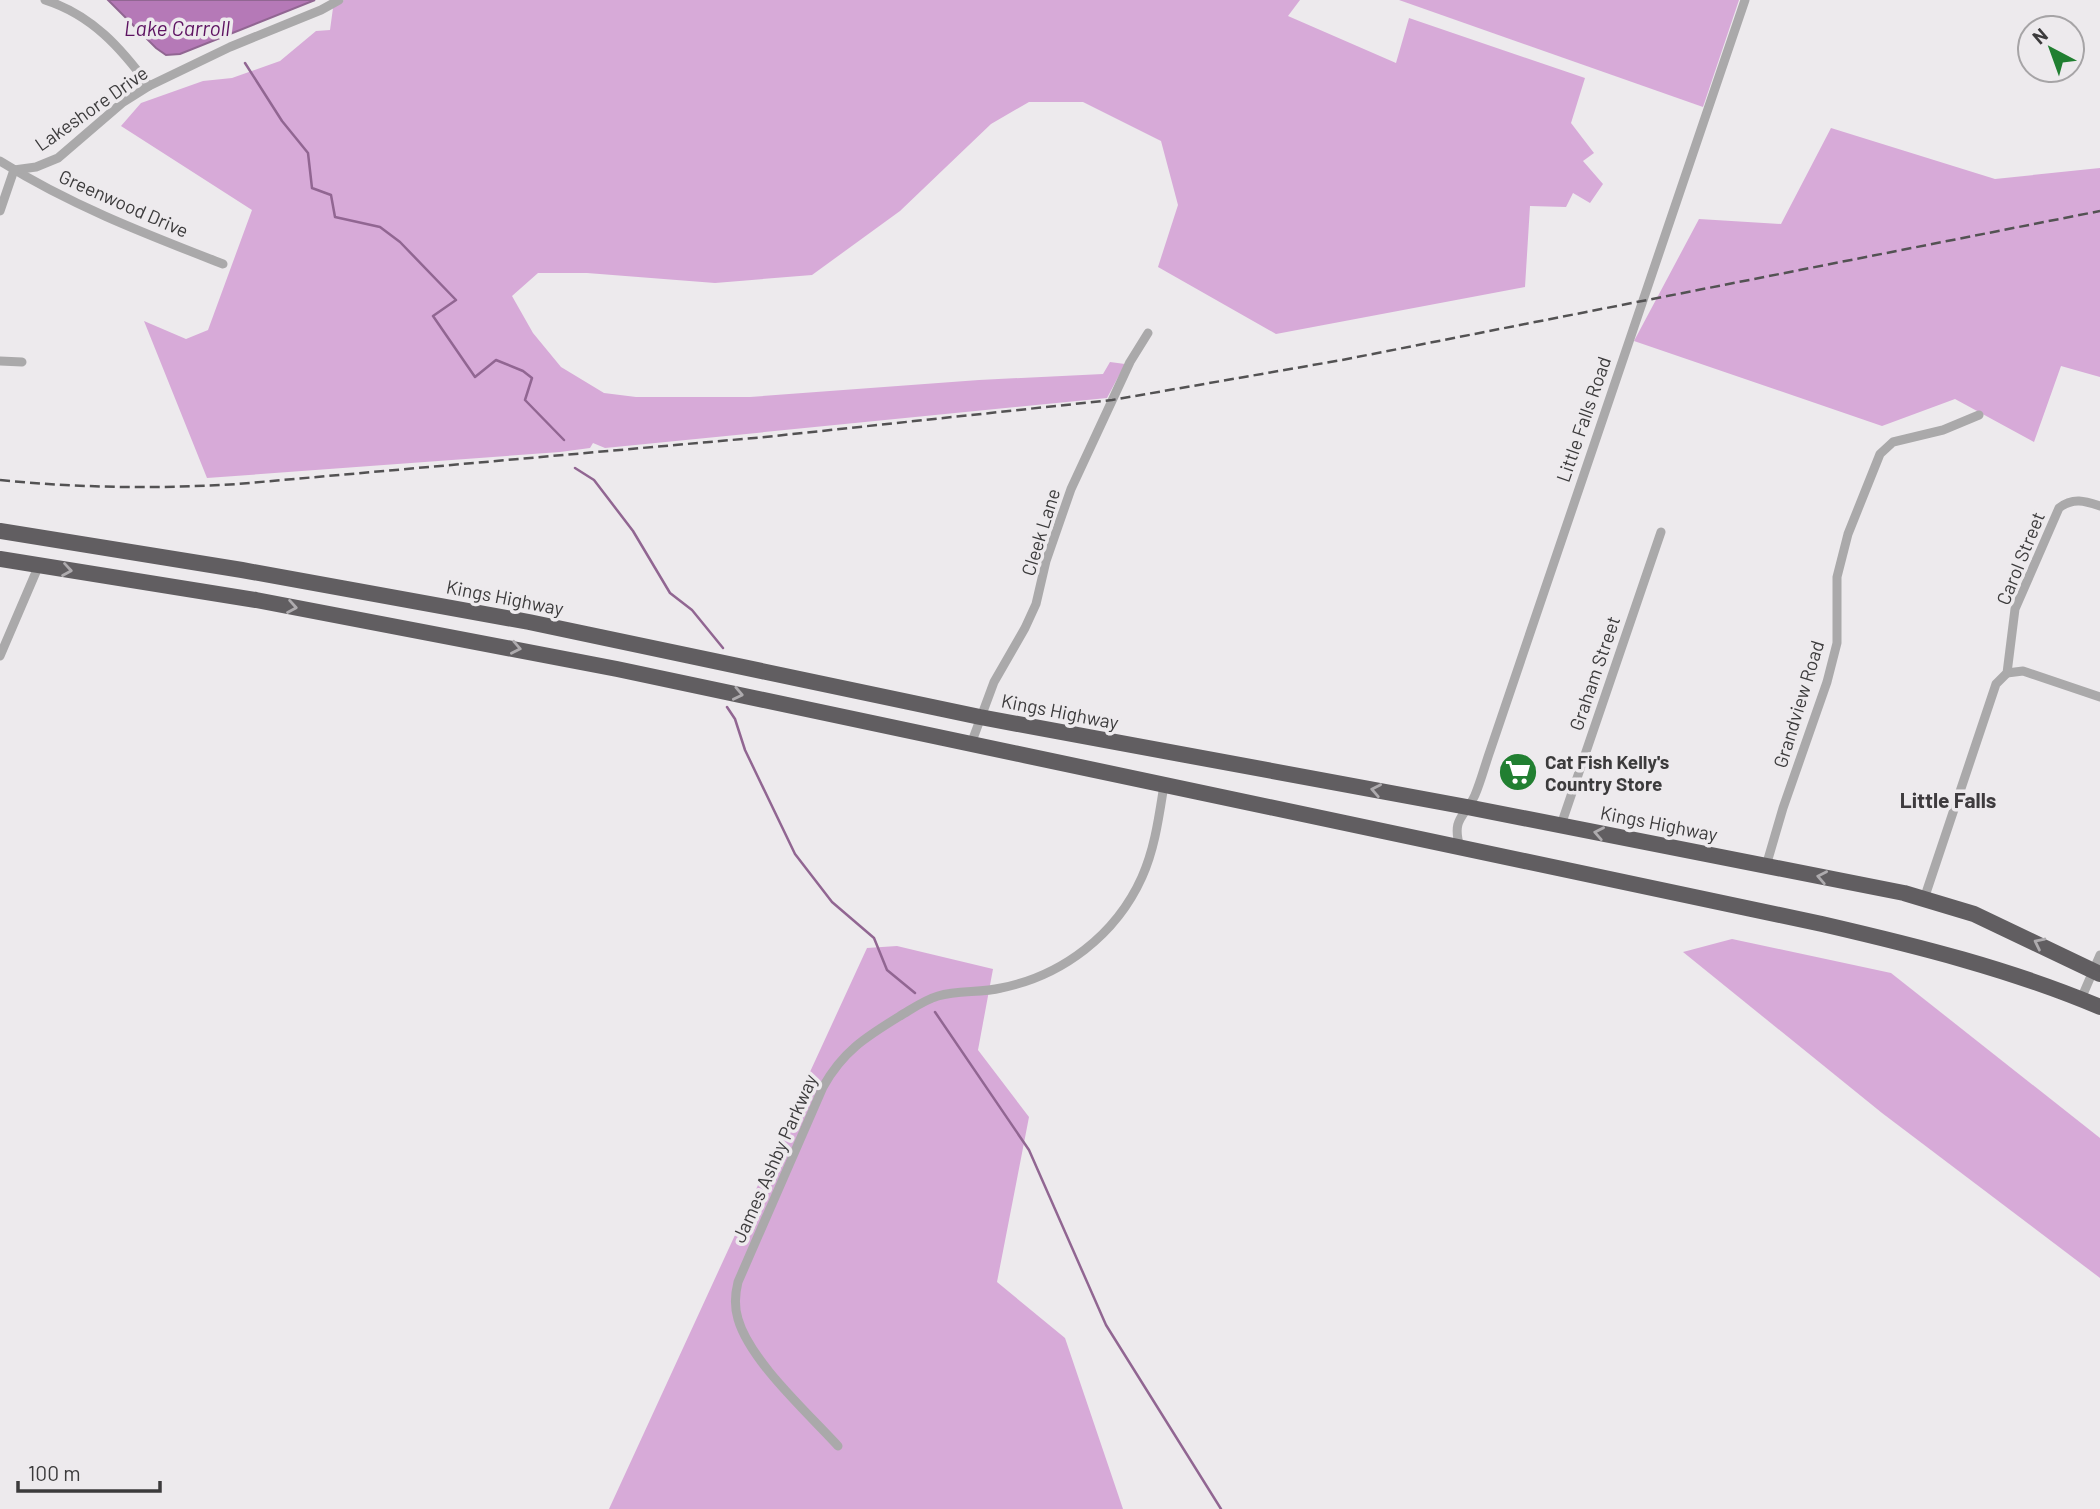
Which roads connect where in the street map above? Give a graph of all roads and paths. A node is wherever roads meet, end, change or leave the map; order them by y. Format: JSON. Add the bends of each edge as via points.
{"nodes":[{"id":1,"x":45,"y":0,"type":"edge"},
{"id":2,"x":339,"y":0,"type":"edge"},
{"id":3,"x":1745,"y":0,"type":"edge"},
{"id":4,"x":149,"y":86,"type":"junction"},
{"id":5,"x":0,"y":161,"type":"edge"},
{"id":6,"x":14,"y":170,"type":"junction"},
{"id":7,"x":0,"y":211,"type":"edge"},
{"id":8,"x":223,"y":264,"type":"dead end"},
{"id":9,"x":1148,"y":334,"type":"dead end"},
{"id":10,"x":0,"y":361,"type":"edge"},
{"id":11,"x":22,"y":362,"type":"dead end"},
{"id":12,"x":1979,"y":415,"type":"dead end"},
{"id":13,"x":2100,"y":506,"type":"edge"},
{"id":14,"x":0,"y":531,"type":"edge"},
{"id":15,"x":1661,"y":532,"type":"dead end"},
{"id":16,"x":0,"y":559,"type":"edge"},
{"id":17,"x":39,"y":565,"type":"junction"},
{"id":18,"x":363,"y":591,"type":"junction"},
{"id":19,"x":357,"y":618,"type":"junction"},
{"id":20,"x":0,"y":656,"type":"edge"},
{"id":21,"x":2007,"y":673,"type":"junction"},
{"id":22,"x":2100,"y":698,"type":"edge"},
{"id":23,"x":980,"y":717,"type":"junction"},
{"id":24,"x":971,"y":744,"type":"junction"},
{"id":25,"x":1164,"y":785,"type":"junction"},
{"id":26,"x":1467,"y":807,"type":"junction"},
{"id":27,"x":1562,"y":825,"type":"junction"},
{"id":28,"x":1460,"y":847,"type":"junction"},
{"id":29,"x":1766,"y":866,"type":"junction"},
{"id":30,"x":1924,"y":899,"type":"junction"},
{"id":31,"x":2100,"y":955,"type":"edge"},
{"id":32,"x":2097,"y":972,"type":"edge"},
{"id":33,"x":2081,"y":999,"type":"junction"},
{"id":34,"x":2100,"y":1007,"type":"edge"},
{"id":35,"x":838,"y":1446,"type":"dead end"}],
"edges":[{"from":1,"to":4,"type":"street","via":[[72,10],[104,32]]},
{"from":2,"to":4,"type":"street","name":"Lakeshore Drive"},
{"from":3,"to":26,"type":"street","name":"Little Falls Road","via":[[1475,796]]},
{"from":4,"to":6,"type":"street","name":"Lakeshore Drive","via":[[58,158]]},
{"from":5,"to":6,"type":"street","name":"Greenwood Drive"},
{"from":6,"to":7,"type":"street"},
{"from":6,"to":8,"type":"street","name":"Greenwood Drive","via":[[141,233]]},
{"from":9,"to":23,"type":"street","name":"Cleek Lane","via":[[1129,362],[1076,479],[1054,533],[1036,604]]},
{"from":10,"to":11,"type":"street"},
{"from":12,"to":29,"type":"street","name":"Grandview Road","via":[[1894,442],[1880,454],[1848,534],[1837,578],[1837,643],[1827,682]]},
{"from":13,"to":21,"type":"street","name":"Carol Street","via":[[2081,499],[2059,508],[2015,609]]},
{"from":14,"to":18,"type":"highway","name":"Kings Highway"},
{"from":15,"to":27,"type":"street","name":"Graham Street"},
{"from":16,"to":17,"type":"highway"},
{"from":17,"to":19,"type":"highway","one_way":true},
{"from":17,"to":20,"type":"street"},
{"from":18,"to":19,"type":"highway"},
{"from":18,"to":23,"type":"highway","name":"Kings Highway"},
{"from":19,"to":24,"type":"highway","one_way":true},
{"from":21,"to":22,"type":"street","via":[[2023,671]]},
{"from":21,"to":30,"type":"street","name":"Carol Street","via":[[1996,684]]},
{"from":23,"to":24,"type":"street","name":"Cleek Lane"},
{"from":26,"to":23,"type":"highway","name":"Kings Highway","one_way":true},
{"from":24,"to":25,"type":"highway"},
{"from":25,"to":28,"type":"highway"},
{"from":25,"to":35,"type":"street","name":"James Ashby Parkway","via":[[1141,879],[1120,914],[1092,944],[1034,979],[925,1001],[861,1041],[839,1062],[823,1087],[738,1282],[735,1305],[740,1327],[766,1366]]},
{"from":26,"to":27,"type":"highway","name":"Kings Highway"},
{"from":26,"to":28,"type":"street","name":"Little Falls Road","via":[[1458,821]]},
{"from":29,"to":27,"type":"highway","name":"Kings Highway","one_way":true},
{"from":28,"to":33,"type":"highway","via":[[1923,947]]},
{"from":30,"to":29,"type":"highway","name":"Kings Highway","one_way":true},
{"from":32,"to":30,"type":"highway","name":"Kings Highway","one_way":true,"via":[[1985,919]]},
{"from":31,"to":32,"type":"street"},
{"from":32,"to":33,"type":"street"},
{"from":33,"to":34,"type":"highway"}]}
